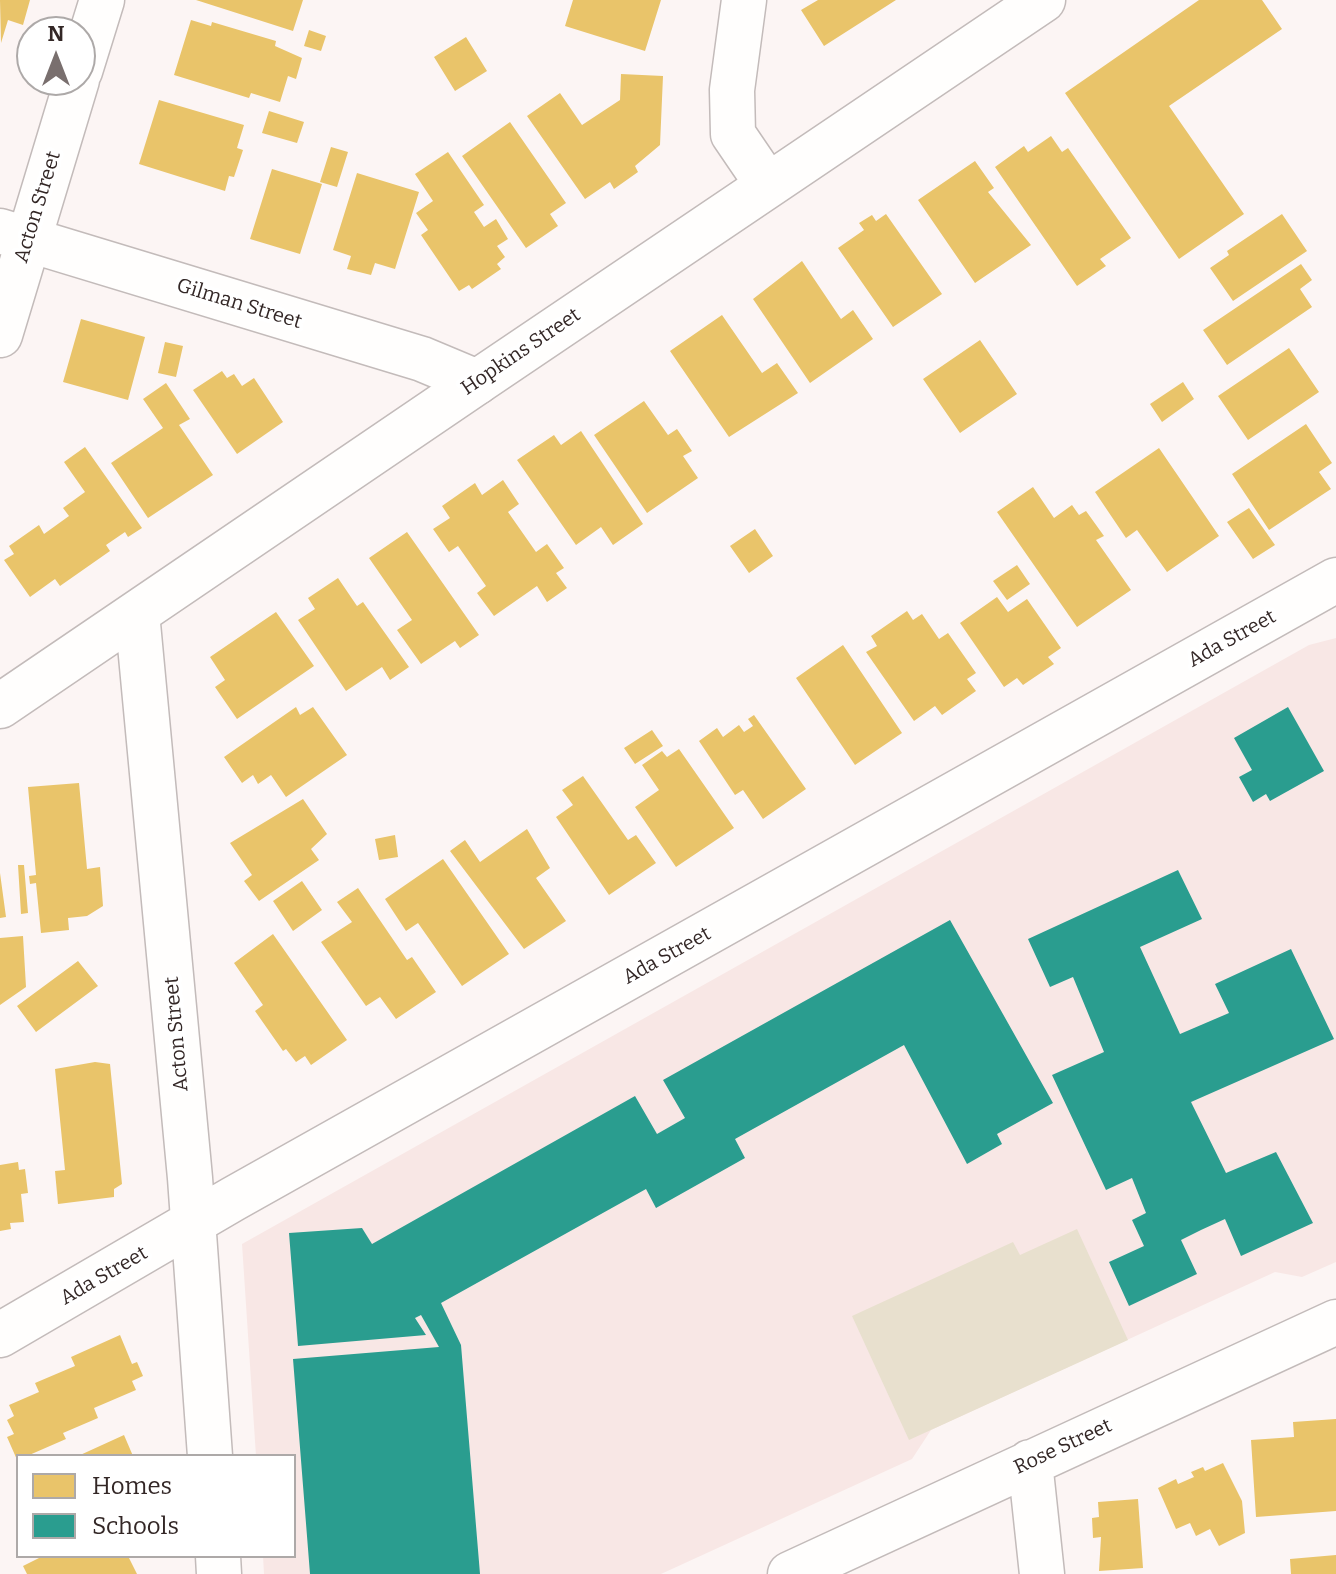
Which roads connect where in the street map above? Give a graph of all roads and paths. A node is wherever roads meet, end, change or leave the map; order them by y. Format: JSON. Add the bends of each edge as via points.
{"nodes":[{"id":1,"x":102,"y":0,"type":"edge"},
{"id":2,"x":744,"y":0,"type":"edge"},
{"id":3,"x":1043,"y":0,"type":"edge"},
{"id":4,"x":96,"y":19,"type":"edge"},
{"id":5,"x":71,"y":96,"type":"edge"},
{"id":6,"x":767,"y":184,"type":"junction"},
{"id":7,"x":14,"y":236,"type":"edge"},
{"id":8,"x":0,"y":335,"type":"edge"},
{"id":9,"x":477,"y":382,"type":"junction"},
{"id":10,"x":1336,"y":580,"type":"edge"},
{"id":11,"x":137,"y":613,"type":"junction"},
{"id":12,"x":0,"y":706,"type":"edge"},
{"id":13,"x":193,"y":1224,"type":"junction"},
{"id":14,"x":1336,"y":1322,"type":"edge"},
{"id":15,"x":0,"y":1335,"type":"edge"},
{"id":16,"x":210,"y":1454,"type":"edge"},
{"id":17,"x":1030,"y":1462,"type":"junction"},
{"id":18,"x":790,"y":1574,"type":"edge"},
{"id":19,"x":1042,"y":1574,"type":"edge"}],
"edges":[{"from":1,"to":4,"type":"street"},
{"from":2,"to":6,"type":"street","via":[[732,90],[733,134]]},
{"from":3,"to":6,"type":"street","name":"Hopkins Street"},
{"from":5,"to":7,"type":"street","name":"Acton Street"},
{"from":6,"to":9,"type":"street","name":"Hopkins Street"},
{"from":7,"to":8,"type":"street","name":"Acton Street"},
{"from":7,"to":9,"type":"street","name":"Gilman Street","via":[[422,359]]},
{"from":9,"to":11,"type":"street","name":"Hopkins Street"},
{"from":10,"to":13,"type":"street","name":"Ada Street"},
{"from":11,"to":12,"type":"street","name":"Hopkins Street"},
{"from":11,"to":13,"type":"street","name":"Acton Street"},
{"from":13,"to":15,"type":"street","name":"Ada Street"},
{"from":13,"to":16,"type":"street","name":"Acton Street"},
{"from":14,"to":17,"type":"street","name":"Rose Street"},
{"from":17,"to":18,"type":"street","name":"Rose Street"},
{"from":17,"to":19,"type":"street"}]}
